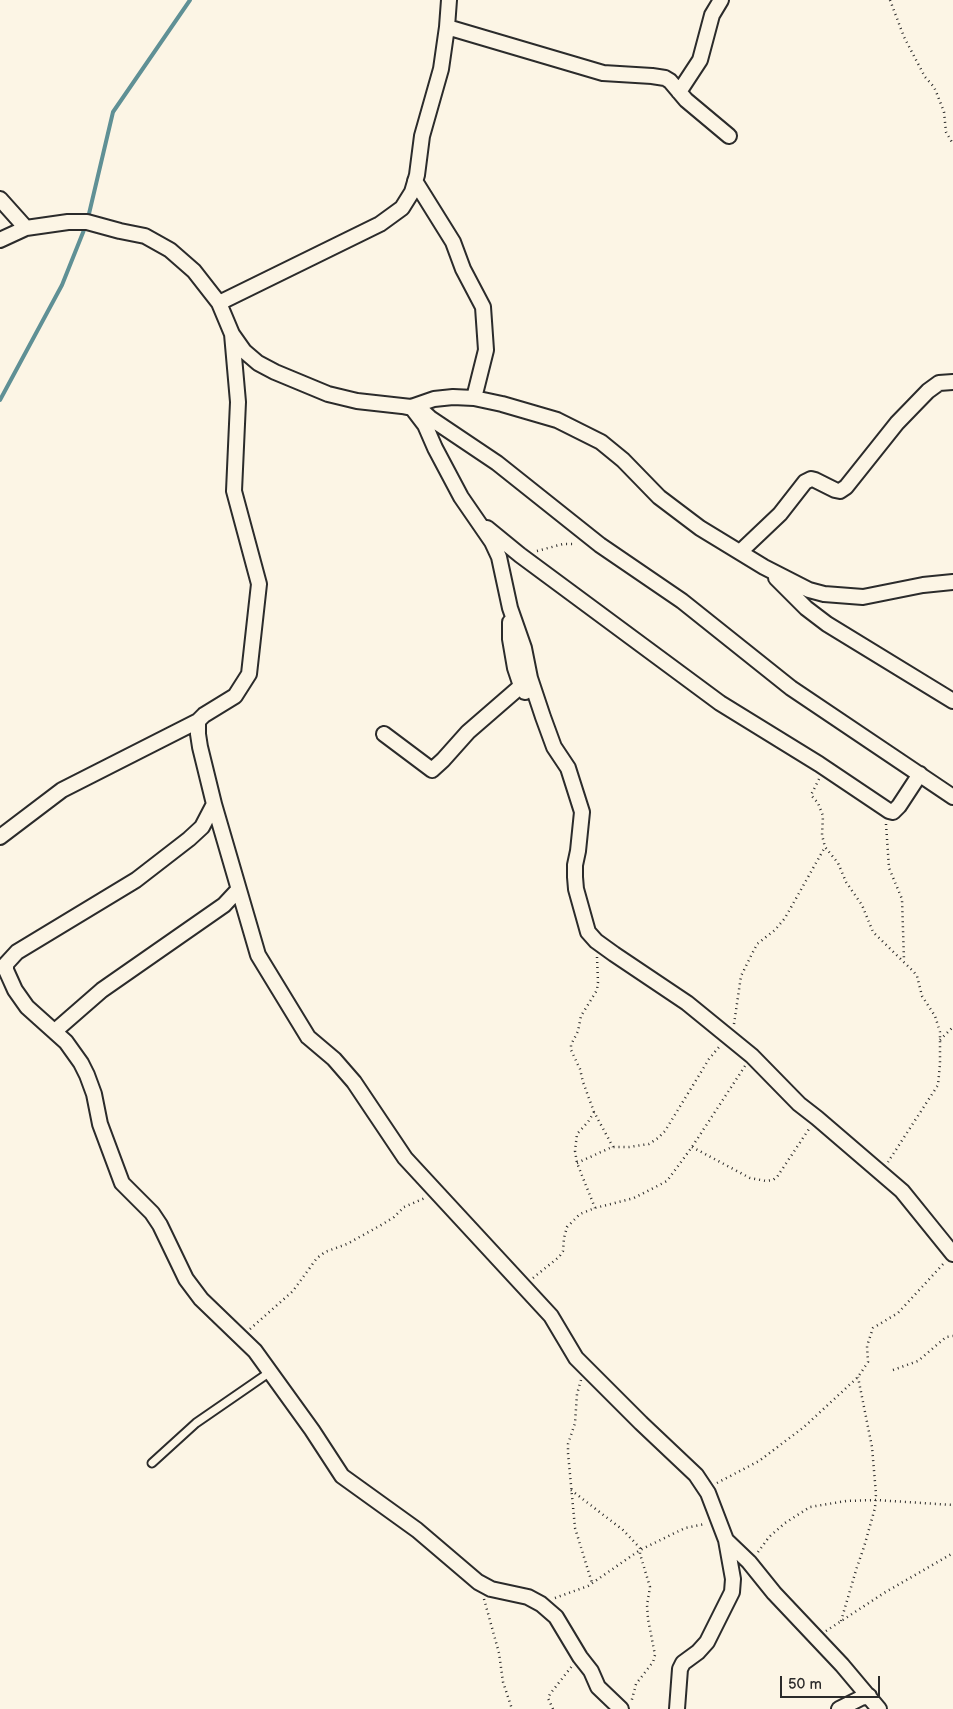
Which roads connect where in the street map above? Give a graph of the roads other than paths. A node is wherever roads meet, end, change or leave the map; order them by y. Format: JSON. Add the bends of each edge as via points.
{"nodes":[{"id":1,"x":449,"y":0,"type":"edge"},
{"id":2,"x":722,"y":0,"type":"edge"},
{"id":3,"x":448,"y":27,"type":"junction"},
{"id":4,"x":679,"y":92,"type":"junction"},
{"id":5,"x":729,"y":136,"type":"dead end"},
{"id":6,"x":415,"y":181,"type":"junction"},
{"id":7,"x":0,"y":200,"type":"edge"},
{"id":8,"x":26,"y":228,"type":"junction"},
{"id":9,"x":0,"y":240,"type":"edge"},
{"id":10,"x":219,"y":303,"type":"junction"},
{"id":11,"x":232,"y":334,"type":"junction"},
{"id":12,"x":953,"y":382,"type":"edge"},
{"id":13,"x":474,"y":398,"type":"junction"},
{"id":14,"x":404,"y":406,"type":"junction"},
{"id":15,"x":477,"y":520,"type":"junction"},
{"id":16,"x":740,"y":552,"type":"junction"},
{"id":17,"x":764,"y":566,"type":"junction"},
{"id":18,"x":953,"y":582,"type":"edge"},
{"id":19,"x":510,"y":608,"type":"junction"},
{"id":20,"x":521,"y":686,"type":"junction"},
{"id":21,"x":953,"y":701,"type":"edge"},
{"id":22,"x":543,"y":717,"type":"junction"},
{"id":23,"x":198,"y":721,"type":"junction"},
{"id":24,"x":384,"y":734,"type":"dead end"},
{"id":25,"x":920,"y":774,"type":"junction"},
{"id":26,"x":953,"y":798,"type":"edge"},
{"id":27,"x":214,"y":804,"type":"junction"},
{"id":28,"x":0,"y":837,"type":"edge"},
{"id":29,"x":238,"y":890,"type":"junction"},
{"id":30,"x":55,"y":1031,"type":"junction"},
{"id":31,"x":953,"y":1254,"type":"edge"},
{"id":32,"x":270,"y":1372,"type":"junction"},
{"id":33,"x":152,"y":1464,"type":"dead end"},
{"id":34,"x":726,"y":1540,"type":"junction"},
{"id":35,"x":869,"y":1696,"type":"junction"},
{"id":36,"x":621,"y":1709,"type":"edge"},
{"id":37,"x":677,"y":1709,"type":"edge"},
{"id":38,"x":839,"y":1709,"type":"edge"},
{"id":39,"x":879,"y":1709,"type":"edge"}],
"edges":[{"from":1,"to":3,"type":"street"},
{"from":2,"to":4,"type":"street","via":[[712,15],[700,60]]},
{"from":3,"to":4,"type":"street","via":[[604,74],[665,78]]},
{"from":3,"to":6,"type":"street","via":[[442,70],[422,136]]},
{"from":4,"to":5,"type":"street"},
{"from":6,"to":10,"type":"street","via":[[402,208],[380,224]]},
{"from":6,"to":13,"type":"street","via":[[453,242],[483,307],[486,350]]},
{"from":7,"to":8,"type":"street"},
{"from":8,"to":9,"type":"street"},
{"from":8,"to":10,"type":"street","via":[[87,222],[145,236],[170,250],[194,272]]},
{"from":10,"to":11,"type":"street"},
{"from":11,"to":14,"type":"street","via":[[258,363],[275,372],[328,394]]},
{"from":11,"to":23,"type":"street","via":[[238,402],[234,491],[259,584],[249,674],[235,696]]},
{"from":12,"to":16,"type":"street","via":[[939,382],[928,391],[897,423],[846,487],[840,491],[815,480],[805,482],[780,514]]},
{"from":13,"to":14,"type":"street","via":[[434,399]]},
{"from":13,"to":16,"type":"street","via":[[557,420],[602,442],[659,497]]},
{"from":14,"to":15,"type":"street","via":[[412,408],[425,425],[461,497]]},
{"from":14,"to":25,"type":"street","via":[[420,408],[497,463],[600,544],[682,600],[791,688]]},
{"from":15,"to":19,"type":"street","via":[[499,557]]},
{"from":15,"to":25,"type":"street","via":[[720,703],[890,811],[899,806]]},
{"from":16,"to":17,"type":"street"},
{"from":17,"to":18,"type":"street","via":[[809,590],[845,596],[863,597]]},
{"from":17,"to":21,"type":"street","via":[[827,624]]},
{"from":19,"to":20,"type":"street","via":[[510,638]]},
{"from":19,"to":22,"type":"street"},
{"from":20,"to":22,"type":"street"},
{"from":20,"to":24,"type":"street","via":[[468,732],[432,770]]},
{"from":22,"to":31,"type":"street","via":[[554,747],[568,768],[582,812],[575,865],[576,889],[588,932],[687,1003],[752,1056],[799,1104],[902,1191]]},
{"from":23,"to":27,"type":"street","via":[[200,747]]},
{"from":23,"to":28,"type":"street","via":[[62,790]]},
{"from":25,"to":26,"type":"street"},
{"from":27,"to":29,"type":"street"},
{"from":27,"to":30,"type":"street","via":[[202,827],[136,880],[17,952],[6,964],[7,976],[27,1007]]},
{"from":29,"to":30,"type":"street","via":[[224,905],[102,990]]},
{"from":29,"to":34,"type":"street","via":[[258,955],[304,1031],[354,1082],[405,1158],[551,1316],[576,1358],[696,1475]]},
{"from":30,"to":32,"type":"street","via":[[74,1052],[87,1075],[100,1124],[122,1183],[152,1213],[186,1279],[256,1351]]},
{"from":32,"to":33,"type":"lane","via":[[196,1423]]},
{"from":32,"to":36,"type":"street","via":[[342,1476],[417,1530],[478,1582],[491,1589],[528,1597],[556,1617],[598,1687]]},
{"from":34,"to":35,"type":"street"},
{"from":34,"to":37,"type":"street","via":[[732,1592],[708,1642],[680,1669]]},
{"from":35,"to":38,"type":"street"},
{"from":35,"to":39,"type":"street"}]}
